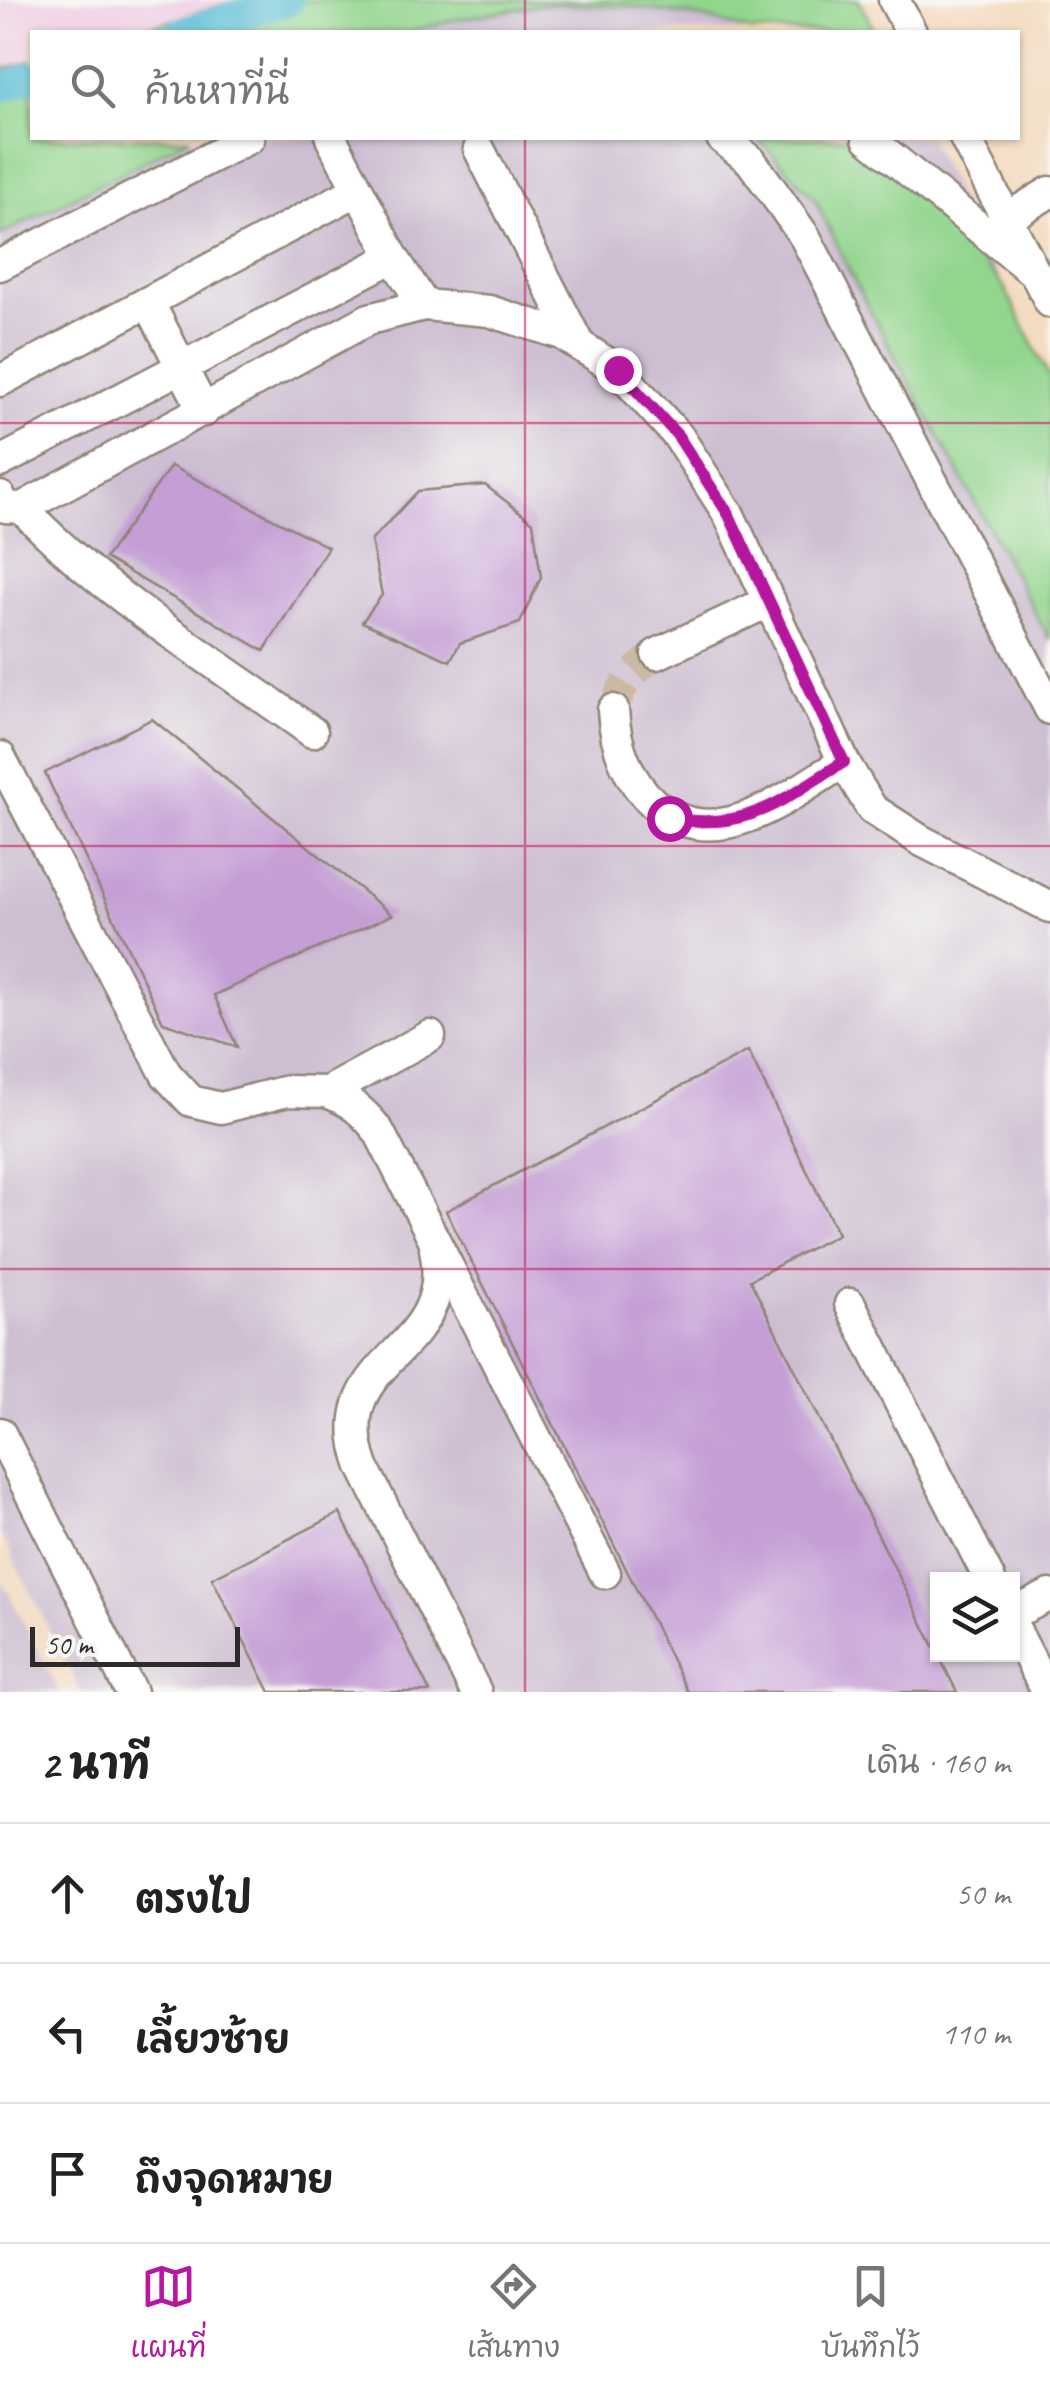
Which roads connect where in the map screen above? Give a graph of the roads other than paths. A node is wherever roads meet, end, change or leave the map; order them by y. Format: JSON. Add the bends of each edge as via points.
{"nodes":[{"id":1,"x":894,"y":0,"type":"edge"},
{"id":2,"x":910,"y":30,"type":"edge"},
{"id":3,"x":245,"y":140,"type":"edge"},
{"id":4,"x":331,"y":140,"type":"edge"},
{"id":5,"x":724,"y":140,"type":"edge"},
{"id":6,"x":870,"y":140,"type":"edge"},
{"id":7,"x":966,"y":140,"type":"edge"},
{"id":8,"x":479,"y":149,"type":"dead end"},
{"id":9,"x":356,"y":192,"type":"junction"},
{"id":10,"x":1050,"y":192,"type":"edge"},
{"id":11,"x":1007,"y":218,"type":"junction"},
{"id":12,"x":393,"y":258,"type":"junction"},
{"id":13,"x":0,"y":264,"type":"edge"},
{"id":14,"x":1036,"y":274,"type":"junction"},
{"id":15,"x":1050,"y":302,"type":"edge"},
{"id":16,"x":149,"y":303,"type":"junction"},
{"id":17,"x":424,"y":305,"type":"junction"},
{"id":18,"x":579,"y":345,"type":"junction"},
{"id":19,"x":182,"y":367,"type":"junction"},
{"id":20,"x":0,"y":380,"type":"edge"},
{"id":21,"x":204,"y":411,"type":"junction"},
{"id":22,"x":0,"y":462,"type":"edge"},
{"id":23,"x":11,"y":503,"type":"edge"},
{"id":24,"x":770,"y":601,"type":"junction"},
{"id":25,"x":656,"y":654,"type":"tunnel mouth"},
{"id":26,"x":1050,"y":709,"type":"edge"},
{"id":27,"x":613,"y":710,"type":"tunnel mouth"},
{"id":28,"x":312,"y":732,"type":"dead end"},
{"id":29,"x":0,"y":757,"type":"edge"},
{"id":30,"x":844,"y":762,"type":"junction"},
{"id":31,"x":1050,"y":907,"type":"edge"},
{"id":32,"x":430,"y":1036,"type":"dead end"},
{"id":33,"x":327,"y":1092,"type":"junction"},
{"id":34,"x":432,"y":1236,"type":"junction"},
{"id":35,"x":850,"y":1304,"type":"dead end"},
{"id":36,"x":0,"y":1433,"type":"edge"},
{"id":37,"x":986,"y":1572,"type":"edge"},
{"id":38,"x":605,"y":1573,"type":"dead end"},
{"id":39,"x":1050,"y":1594,"type":"edge"},
{"id":40,"x":1020,"y":1610,"type":"edge"},
{"id":41,"x":1020,"y":1640,"type":"edge"},
{"id":42,"x":131,"y":1692,"type":"edge"},
{"id":43,"x":476,"y":1692,"type":"edge"},
{"id":44,"x":1047,"y":1692,"type":"edge"}],
"edges":[{"from":1,"to":2,"type":"street"},
{"from":3,"to":13,"type":"street"},
{"from":4,"to":9,"type":"street"},
{"from":5,"to":26,"type":"street","via":[[750,161],[805,237]]},
{"from":6,"to":14,"type":"street"},
{"from":7,"to":11,"type":"street"},
{"from":8,"to":18,"type":"street"},
{"from":9,"to":12,"type":"street"},
{"from":9,"to":16,"type":"street"},
{"from":10,"to":11,"type":"street"},
{"from":11,"to":14,"type":"street"},
{"from":12,"to":17,"type":"street"},
{"from":12,"to":19,"type":"street"},
{"from":14,"to":15,"type":"street"},
{"from":16,"to":19,"type":"street"},
{"from":16,"to":20,"type":"street"},
{"from":17,"to":18,"type":"street","via":[[490,311]]},
{"from":17,"to":21,"type":"street","via":[[369,319]]},
{"from":18,"to":24,"type":"street","via":[[618,370],[678,436],[729,515]]},
{"from":19,"to":21,"type":"street"},
{"from":19,"to":22,"type":"street"},
{"from":21,"to":23,"type":"street"},
{"from":23,"to":28,"type":"street","via":[[111,587]]},
{"from":24,"to":25,"type":"street"},
{"from":24,"to":30,"type":"street"},
{"from":27,"to":30,"type":"street","via":[[614,738],[632,776],[669,818],[748,818]]},
{"from":29,"to":33,"type":"street","via":[[166,1074],[191,1102],[220,1108],[288,1091]]},
{"from":30,"to":31,"type":"street","via":[[872,809],[890,824]]},
{"from":32,"to":33,"type":"street"},
{"from":33,"to":34,"type":"street","via":[[365,1113],[379,1132]]},
{"from":34,"to":38,"type":"street"},
{"from":34,"to":43,"type":"street","via":[[438,1264],[431,1310],[361,1394],[354,1430],[363,1467]]},
{"from":35,"to":37,"type":"street"},
{"from":36,"to":42,"type":"street"},
{"from":39,"to":40,"type":"street"},
{"from":41,"to":44,"type":"street"}]}
